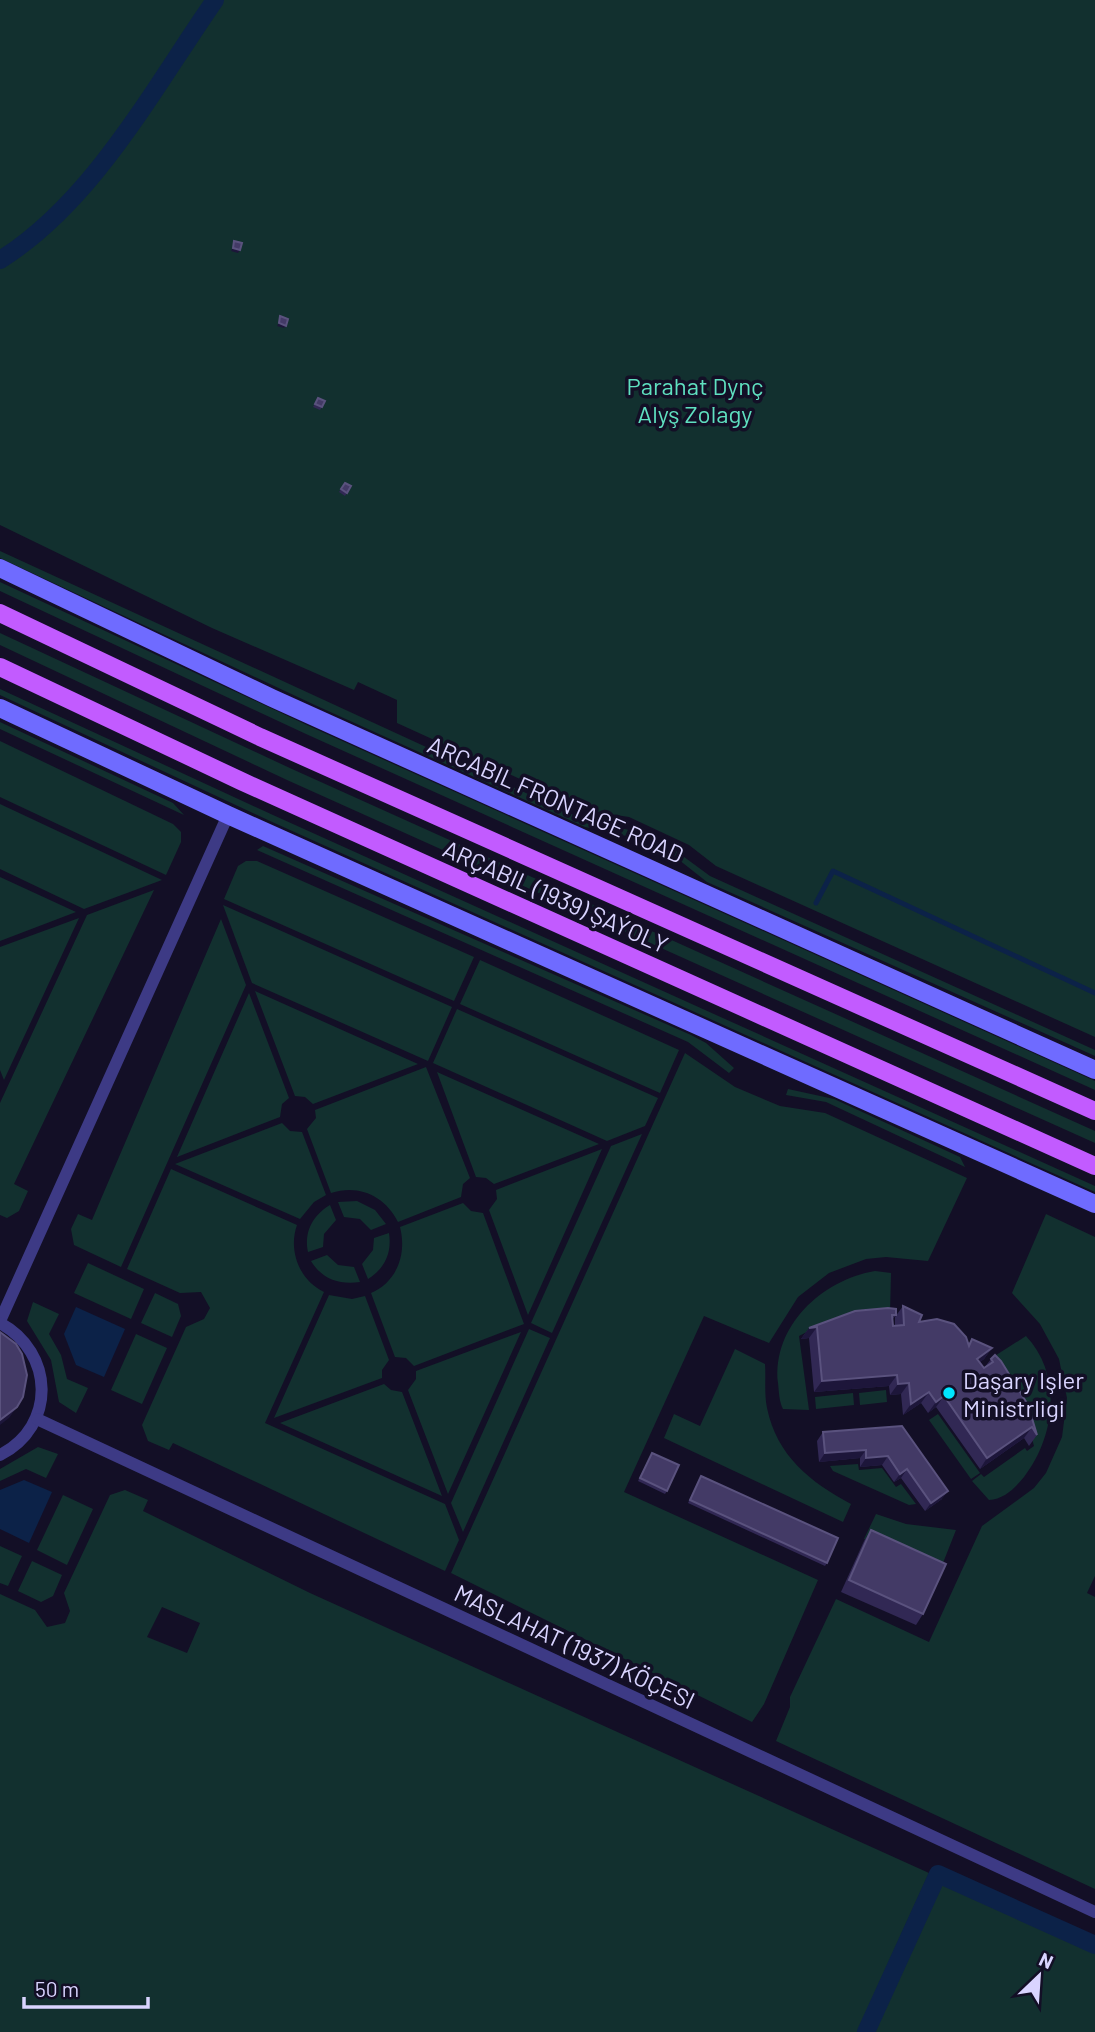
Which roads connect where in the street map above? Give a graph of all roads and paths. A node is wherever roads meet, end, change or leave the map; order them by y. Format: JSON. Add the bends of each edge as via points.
{"nodes":[{"id":1,"x":0,"y":568,"type":"edge"},
{"id":2,"x":0,"y":613,"type":"edge"},
{"id":3,"x":0,"y":667,"type":"edge"},
{"id":4,"x":0,"y":708,"type":"edge"},
{"id":5,"x":228,"y":816,"type":"junction"},
{"id":6,"x":1095,"y":1070,"type":"edge"},
{"id":7,"x":1095,"y":1111,"type":"edge"},
{"id":8,"x":1095,"y":1166,"type":"edge"},
{"id":9,"x":1095,"y":1204,"type":"edge"},
{"id":10,"x":0,"y":1322,"type":"edge"},
{"id":11,"x":37,"y":1419,"type":"junction"},
{"id":12,"x":0,"y":1455,"type":"edge"},
{"id":13,"x":1095,"y":1912,"type":"edge"}],
"edges":[{"from":1,"to":6,"type":"street","name":"ARCABIL FRONTAGE ROAD","via":[[285,704]]},
{"from":2,"to":7,"type":"main road","name":"ARÇABIL (1939) ŞAÝOLY","via":[[260,737]]},
{"from":3,"to":8,"type":"main road","name":"ARÇABIL (1939) ŞAÝOLY","via":[[241,781]]},
{"from":4,"to":5,"type":"street"},
{"from":5,"to":9,"type":"street"},
{"from":5,"to":10,"type":"street"},
{"from":10,"to":11,"type":"street","via":[[21,1336],[40,1369],[43,1394]]},
{"from":11,"to":12,"type":"street","via":[[22,1440]]},
{"from":11,"to":13,"type":"street","name":"MASLAHAT (1937) KÖÇESI"}]}
